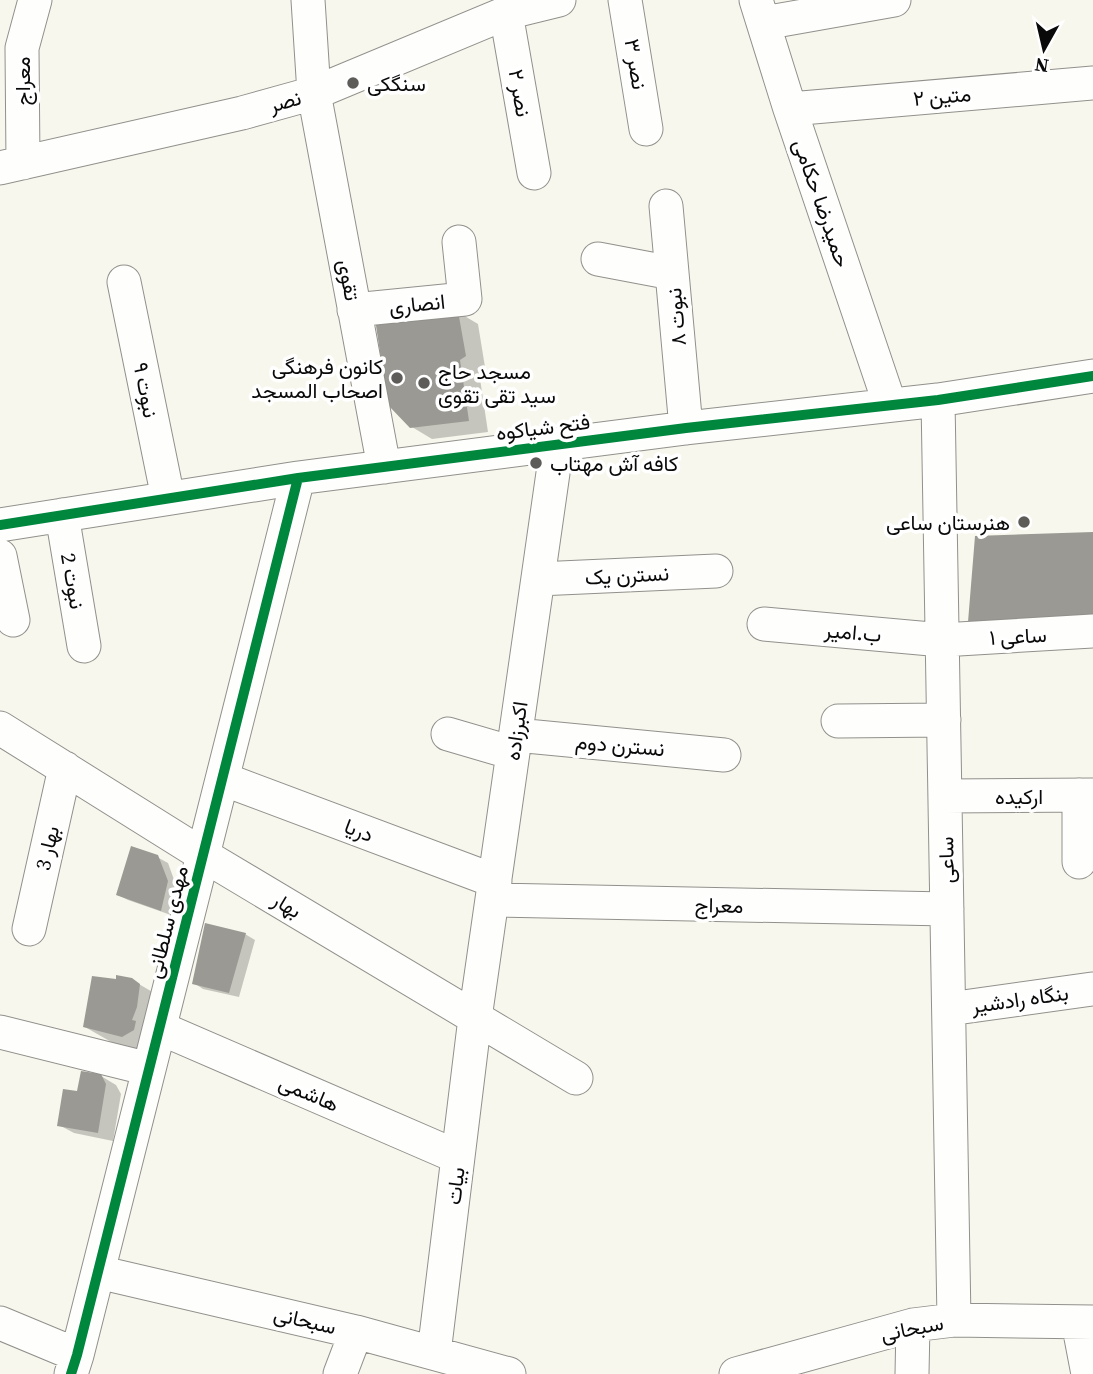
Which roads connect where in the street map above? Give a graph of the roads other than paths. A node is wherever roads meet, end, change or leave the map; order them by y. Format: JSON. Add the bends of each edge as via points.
{"nodes":[{"id":1,"x":35,"y":0,"type":"edge"},
{"id":2,"x":308,"y":0,"type":"edge"},
{"id":3,"x":559,"y":0,"type":"edge"},
{"id":4,"x":625,"y":0,"type":"edge"},
{"id":5,"x":894,"y":0,"type":"edge"},
{"id":6,"x":512,"y":8,"type":"edge"},
{"id":7,"x":760,"y":11,"type":"edge"},
{"id":8,"x":11,"y":47,"type":"edge"},
{"id":9,"x":1093,"y":83,"type":"edge"},
{"id":10,"x":314,"y":93,"type":"junction"},
{"id":11,"x":790,"y":109,"type":"junction"},
{"id":12,"x":646,"y":129,"type":"dead end"},
{"id":13,"x":11,"y":166,"type":"edge"},
{"id":14,"x":534,"y":173,"type":"dead end"},
{"id":15,"x":666,"y":206,"type":"dead end"},
{"id":16,"x":459,"y":242,"type":"dead end"},
{"id":17,"x":598,"y":259,"type":"dead end"},
{"id":18,"x":672,"y":273,"type":"junction"},
{"id":19,"x":124,"y":282,"type":"dead end"},
{"id":20,"x":354,"y":310,"type":"junction"},
{"id":21,"x":1093,"y":376,"type":"edge"},
{"id":22,"x":939,"y":400,"type":"junction"},
{"id":23,"x":890,"y":405,"type":"junction"},
{"id":24,"x":686,"y":428,"type":"junction"},
{"id":25,"x":557,"y":445,"type":"junction"},
{"id":26,"x":384,"y":467,"type":"junction"},
{"id":27,"x":298,"y":478,"type":"junction"},
{"id":28,"x":168,"y":498,"type":"junction"},
{"id":29,"x":62,"y":515,"type":"junction"},
{"id":30,"x":0,"y":525,"type":"edge"},
{"id":31,"x":0,"y":556,"type":"edge"},
{"id":32,"x":716,"y":571,"type":"dead end"},
{"id":33,"x":538,"y":579,"type":"junction"},
{"id":34,"x":13,"y":620,"type":"dead end"},
{"id":35,"x":764,"y":624,"type":"dead end"},
{"id":36,"x":1093,"y":631,"type":"edge"},
{"id":37,"x":942,"y":640,"type":"junction"},
{"id":38,"x":85,"y":646,"type":"dead end"},
{"id":39,"x":944,"y":720,"type":"junction"},
{"id":40,"x":838,"y":721,"type":"dead end"},
{"id":41,"x":0,"y":728,"type":"edge"},
{"id":42,"x":448,"y":734,"type":"dead end"},
{"id":43,"x":514,"y":744,"type":"junction"},
{"id":44,"x":724,"y":755,"type":"dead end"},
{"id":45,"x":65,"y":768,"type":"junction"},
{"id":46,"x":223,"y":779,"type":"junction"},
{"id":47,"x":1086,"y":795,"type":"edge"},
{"id":48,"x":945,"y":796,"type":"junction"},
{"id":49,"x":203,"y":855,"type":"junction"},
{"id":50,"x":1079,"y":862,"type":"dead end"},
{"id":51,"x":493,"y":891,"type":"junction"},
{"id":52,"x":947,"y":909,"type":"junction"},
{"id":53,"x":29,"y":929,"type":"dead end"},
{"id":54,"x":1092,"y":989,"type":"edge"},
{"id":55,"x":949,"y":1009,"type":"junction"},
{"id":56,"x":475,"y":1018,"type":"junction"},
{"id":57,"x":160,"y":1028,"type":"junction"},
{"id":58,"x":0,"y":1032,"type":"edge"},
{"id":59,"x":149,"y":1069,"type":"junction"},
{"id":60,"x":576,"y":1078,"type":"dead end"},
{"id":61,"x":458,"y":1157,"type":"junction"},
{"id":62,"x":98,"y":1272,"type":"junction"},
{"id":63,"x":954,"y":1320,"type":"junction"},
{"id":64,"x":0,"y":1322,"type":"edge"},
{"id":65,"x":1085,"y":1322,"type":"edge"},
{"id":66,"x":913,"y":1325,"type":"junction"},
{"id":67,"x":356,"y":1332,"type":"junction"},
{"id":68,"x":434,"y":1353,"type":"junction"},
{"id":69,"x":74,"y":1364,"type":"edge"},
{"id":70,"x":340,"y":1374,"type":"edge"},
{"id":71,"x":509,"y":1374,"type":"edge"},
{"id":72,"x":736,"y":1374,"type":"edge"},
{"id":73,"x":912,"y":1374,"type":"edge"},
{"id":74,"x":1088,"y":1374,"type":"edge"}],
"edges":[{"from":1,"to":8,"type":"street","name":"معراج"},
{"from":2,"to":10,"type":"street","name":"تقوی"},
{"from":3,"to":6,"type":"street","name":"نصر"},
{"from":4,"to":12,"type":"street","name":"نصر ۳"},
{"from":5,"to":7,"type":"street"},
{"from":6,"to":10,"type":"street","name":"نصر"},
{"from":6,"to":14,"type":"street","name":"نصر ۲"},
{"from":7,"to":11,"type":"street","name":"حمیدرضا حکامی"},
{"from":8,"to":13,"type":"street","name":"معراج"},
{"from":9,"to":11,"type":"street","name":"متین ۲"},
{"from":10,"to":13,"type":"street","name":"نصر"},
{"from":10,"to":20,"type":"street","name":"تقوی"},
{"from":11,"to":23,"type":"street","name":"حمیدرضا حکامی"},
{"from":15,"to":18,"type":"street","name":"نبوت ۸"},
{"from":16,"to":20,"type":"street","name":"انصاری","via":[[465,299]]},
{"from":17,"to":18,"type":"street"},
{"from":18,"to":24,"type":"street","name":"نبوت ۸"},
{"from":19,"to":28,"type":"street","name":"نبوت ۹"},
{"from":20,"to":26,"type":"street","name":"تقوی"},
{"from":21,"to":22,"type":"street","name":"فتح شیاکوه"},
{"from":22,"to":23,"type":"street","name":"فتح شیاکوه"},
{"from":22,"to":37,"type":"street","name":"ساعی"},
{"from":23,"to":24,"type":"street","name":"فتح شیاکوه"},
{"from":24,"to":25,"type":"street","name":"فتح شیاکوه"},
{"from":25,"to":26,"type":"street","name":"فتح شیاکوه"},
{"from":25,"to":33,"type":"street","name":"اکبرزاده"},
{"from":26,"to":27,"type":"street","name":"فتح شیاکوه"},
{"from":27,"to":28,"type":"street","name":"فتح شیاکوه"},
{"from":27,"to":46,"type":"street","name":"مهدی سلطانی"},
{"from":28,"to":29,"type":"street","name":"فتح شیاکوه"},
{"from":29,"to":30,"type":"street","name":"فتح شیاکوه"},
{"from":29,"to":38,"type":"street","name":"نبوت 2"},
{"from":31,"to":34,"type":"street"},
{"from":32,"to":33,"type":"street","name":"نسترن یک"},
{"from":33,"to":43,"type":"street","name":"اکبرزاده"},
{"from":35,"to":37,"type":"street","name":"ب.امیر"},
{"from":36,"to":37,"type":"street","name":"ساعی ۱"},
{"from":37,"to":39,"type":"street","name":"ساعی"},
{"from":39,"to":40,"type":"street"},
{"from":39,"to":48,"type":"street","name":"ساعی"},
{"from":41,"to":45,"type":"street","name":"بهار"},
{"from":42,"to":43,"type":"street","name":"نسترن دوم"},
{"from":43,"to":44,"type":"street","name":"نسترن دوم"},
{"from":43,"to":51,"type":"street","name":"اکبرزاده"},
{"from":45,"to":49,"type":"street","name":"بهار"},
{"from":45,"to":53,"type":"street","name":"بهار 3"},
{"from":46,"to":49,"type":"street","name":"مهدی سلطانی"},
{"from":46,"to":51,"type":"street","name":"دریا"},
{"from":47,"to":48,"type":"street","name":"ارکیده"},
{"from":47,"to":50,"type":"street"},
{"from":48,"to":52,"type":"street","name":"ساعی"},
{"from":49,"to":56,"type":"street","name":"بهار"},
{"from":49,"to":57,"type":"street","name":"مهدی سلطانی"},
{"from":51,"to":52,"type":"street","name":"معراج"},
{"from":51,"to":56,"type":"street","name":"اکبرزاده"},
{"from":52,"to":55,"type":"street","name":"ساعی"},
{"from":54,"to":55,"type":"street","name":"بنگاه رادشیر"},
{"from":55,"to":63,"type":"street","name":"ساعی"},
{"from":56,"to":60,"type":"street","name":"بهار"},
{"from":56,"to":61,"type":"street","name":"بیات"},
{"from":57,"to":59,"type":"street","name":"مهدی سلطانی"},
{"from":57,"to":61,"type":"street","name":"هاشمی"},
{"from":58,"to":59,"type":"street"},
{"from":59,"to":62,"type":"street","name":"مهدی سلطانی"},
{"from":61,"to":68,"type":"street","name":"بیات"},
{"from":62,"to":67,"type":"street","name":"سبحانی"},
{"from":62,"to":69,"type":"street","name":"مهدی سلطانی"},
{"from":63,"to":65,"type":"street","name":"سبحانی"},
{"from":63,"to":66,"type":"street","name":"سبحانی"},
{"from":64,"to":69,"type":"street"},
{"from":65,"to":74,"type":"street"},
{"from":66,"to":72,"type":"street","name":"سبحانی"},
{"from":66,"to":73,"type":"street"},
{"from":67,"to":68,"type":"street","name":"سبحانی"},
{"from":67,"to":70,"type":"street"},
{"from":68,"to":71,"type":"street","name":"سبحانی"}]}
